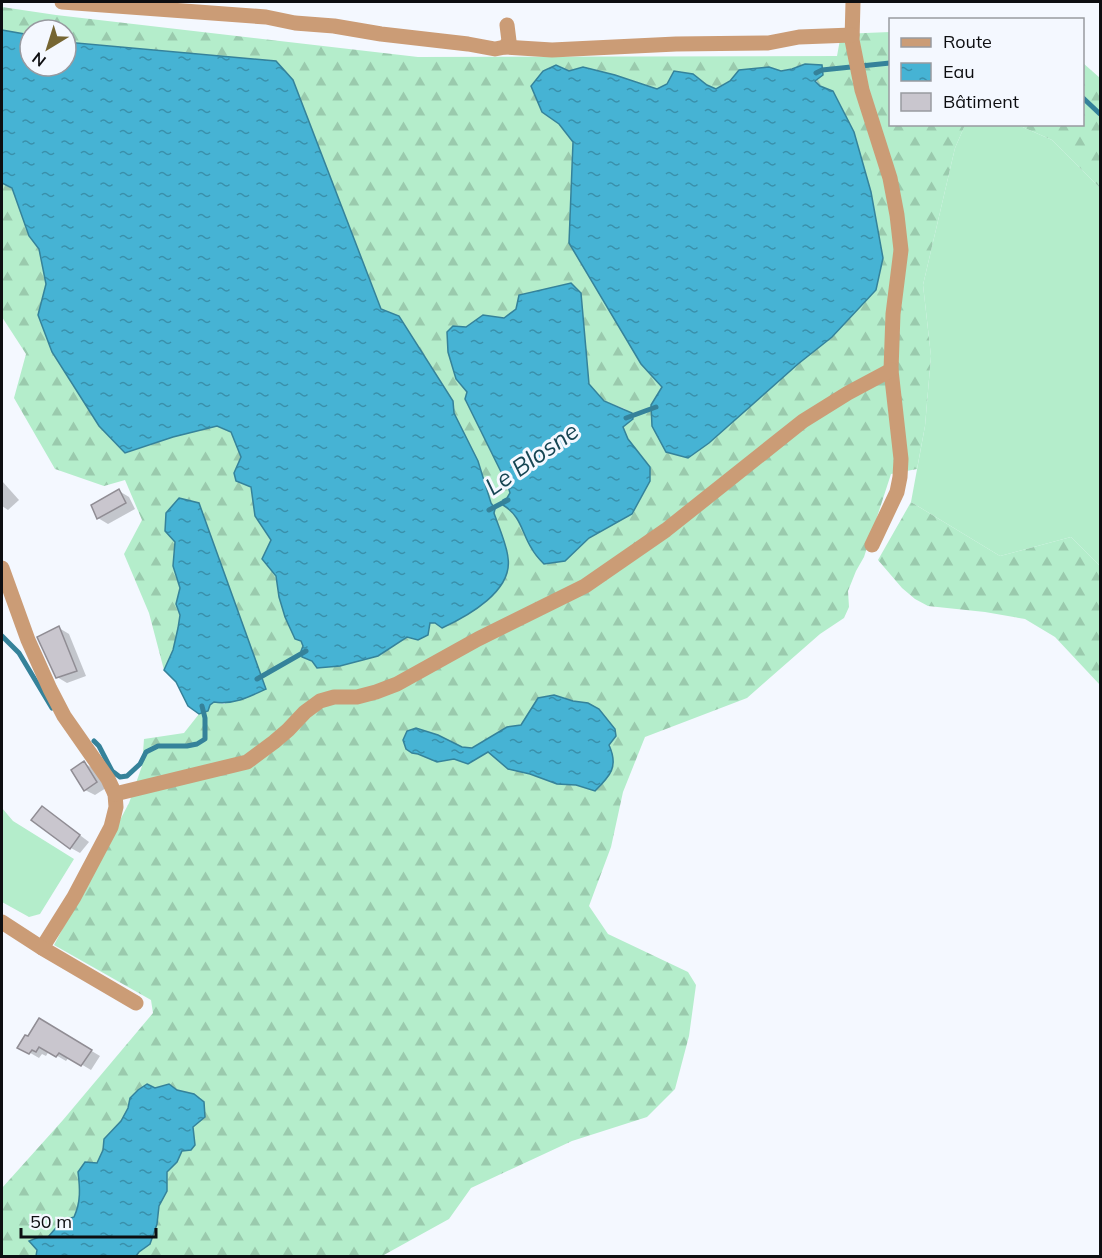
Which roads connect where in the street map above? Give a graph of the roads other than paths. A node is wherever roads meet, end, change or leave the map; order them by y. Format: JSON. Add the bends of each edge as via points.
{"nodes":[{"id":1,"x":62,"y":2,"type":"edge"},
{"id":2,"x":854,"y":2,"type":"edge"},
{"id":3,"x":507,"y":25,"type":"dead end"},
{"id":4,"x":852,"y":37,"type":"junction"},
{"id":5,"x":505,"y":47,"type":"junction"},
{"id":6,"x":891,"y":370,"type":"junction"},
{"id":7,"x":872,"y":545,"type":"dead end"},
{"id":8,"x":2,"y":568,"type":"edge"},
{"id":9,"x":115,"y":794,"type":"junction"},
{"id":10,"x":2,"y":922,"type":"edge"},
{"id":11,"x":42,"y":948,"type":"junction"},
{"id":12,"x":136,"y":1002,"type":"dead end"}],
"edges":[{"from":1,"to":5,"type":"street","via":[[266,17],[495,49]]},
{"from":2,"to":4,"type":"street"},
{"from":3,"to":5,"type":"street","via":[[509,41]]},
{"from":4,"to":5,"type":"street","via":[[552,50]]},
{"from":4,"to":6,"type":"street","via":[[862,90],[890,178],[897,215],[901,250]]},
{"from":6,"to":7,"type":"street","via":[[900,477]]},
{"from":6,"to":9,"type":"street","via":[[803,421],[666,530],[585,586],[397,684],[357,697],[320,701],[247,762]]},
{"from":8,"to":9,"type":"street","via":[[50,689]]},
{"from":9,"to":11,"type":"street","via":[[111,827]]},
{"from":10,"to":11,"type":"street"},
{"from":11,"to":12,"type":"street"}]}
